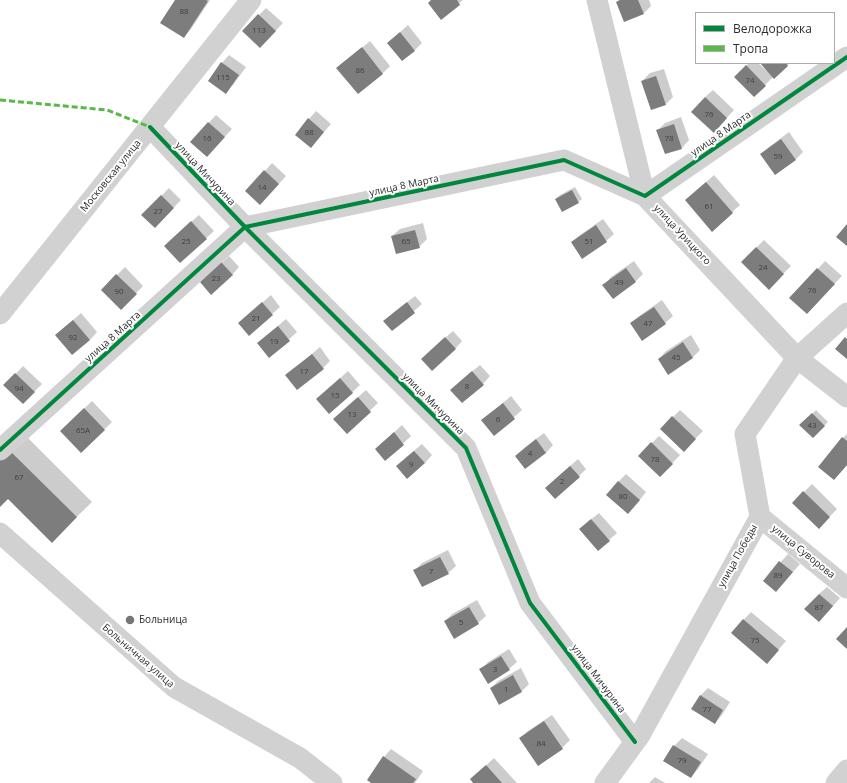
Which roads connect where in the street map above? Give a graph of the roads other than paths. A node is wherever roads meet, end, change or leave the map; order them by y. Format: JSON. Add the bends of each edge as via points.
{"nodes":[{"id":1,"x":251,"y":0,"type":"edge"},
{"id":2,"x":597,"y":0,"type":"edge"},
{"id":3,"x":847,"y":57,"type":"edge"},
{"id":4,"x":150,"y":127,"type":"junction"},
{"id":5,"x":645,"y":196,"type":"junction"},
{"id":6,"x":245,"y":227,"type":"junction"},
{"id":7,"x":847,"y":313,"type":"edge"},
{"id":8,"x":0,"y":314,"type":"edge"},
{"id":9,"x":797,"y":358,"type":"junction"},
{"id":10,"x":847,"y":397,"type":"edge"},
{"id":11,"x":0,"y":450,"type":"edge"},
{"id":12,"x":760,"y":517,"type":"junction"},
{"id":13,"x":0,"y":533,"type":"edge"},
{"id":14,"x":847,"y":588,"type":"edge"},
{"id":15,"x":635,"y":742,"type":"junction"},
{"id":16,"x":847,"y":770,"type":"edge"},
{"id":17,"x":332,"y":783,"type":"edge"},
{"id":18,"x":605,"y":783,"type":"edge"},
{"id":19,"x":836,"y":783,"type":"edge"}],
"edges":[{"from":1,"to":4,"type":"street","name":"Московская улица"},
{"from":2,"to":5,"type":"street","name":"улица Урицкого"},
{"from":3,"to":5,"type":"street","name":"улица 8 Марта"},
{"from":4,"to":6,"type":"street","name":"улица Мичурина"},
{"from":4,"to":8,"type":"street","name":"Московская улица"},
{"from":5,"to":6,"type":"street","name":"улица 8 Марта","via":[[564,160]]},
{"from":5,"to":9,"type":"street","name":"улица Урицкого"},
{"from":6,"to":11,"type":"street","name":"улица 8 Марта"},
{"from":6,"to":15,"type":"street","name":"улица Мичурина","via":[[466,448],[530,603]]},
{"from":7,"to":9,"type":"street","name":"улица Победы"},
{"from":9,"to":10,"type":"street","name":"улица Урицкого"},
{"from":9,"to":12,"type":"street","name":"улица Победы","via":[[745,434]]},
{"from":12,"to":14,"type":"street","name":"улица Суворова"},
{"from":12,"to":15,"type":"street","name":"улица Победы"},
{"from":13,"to":17,"type":"street","name":"Больничная улица","via":[[174,687],[300,758]]},
{"from":15,"to":18,"type":"street","name":"улица Победы"},
{"from":16,"to":19,"type":"street"}]}
